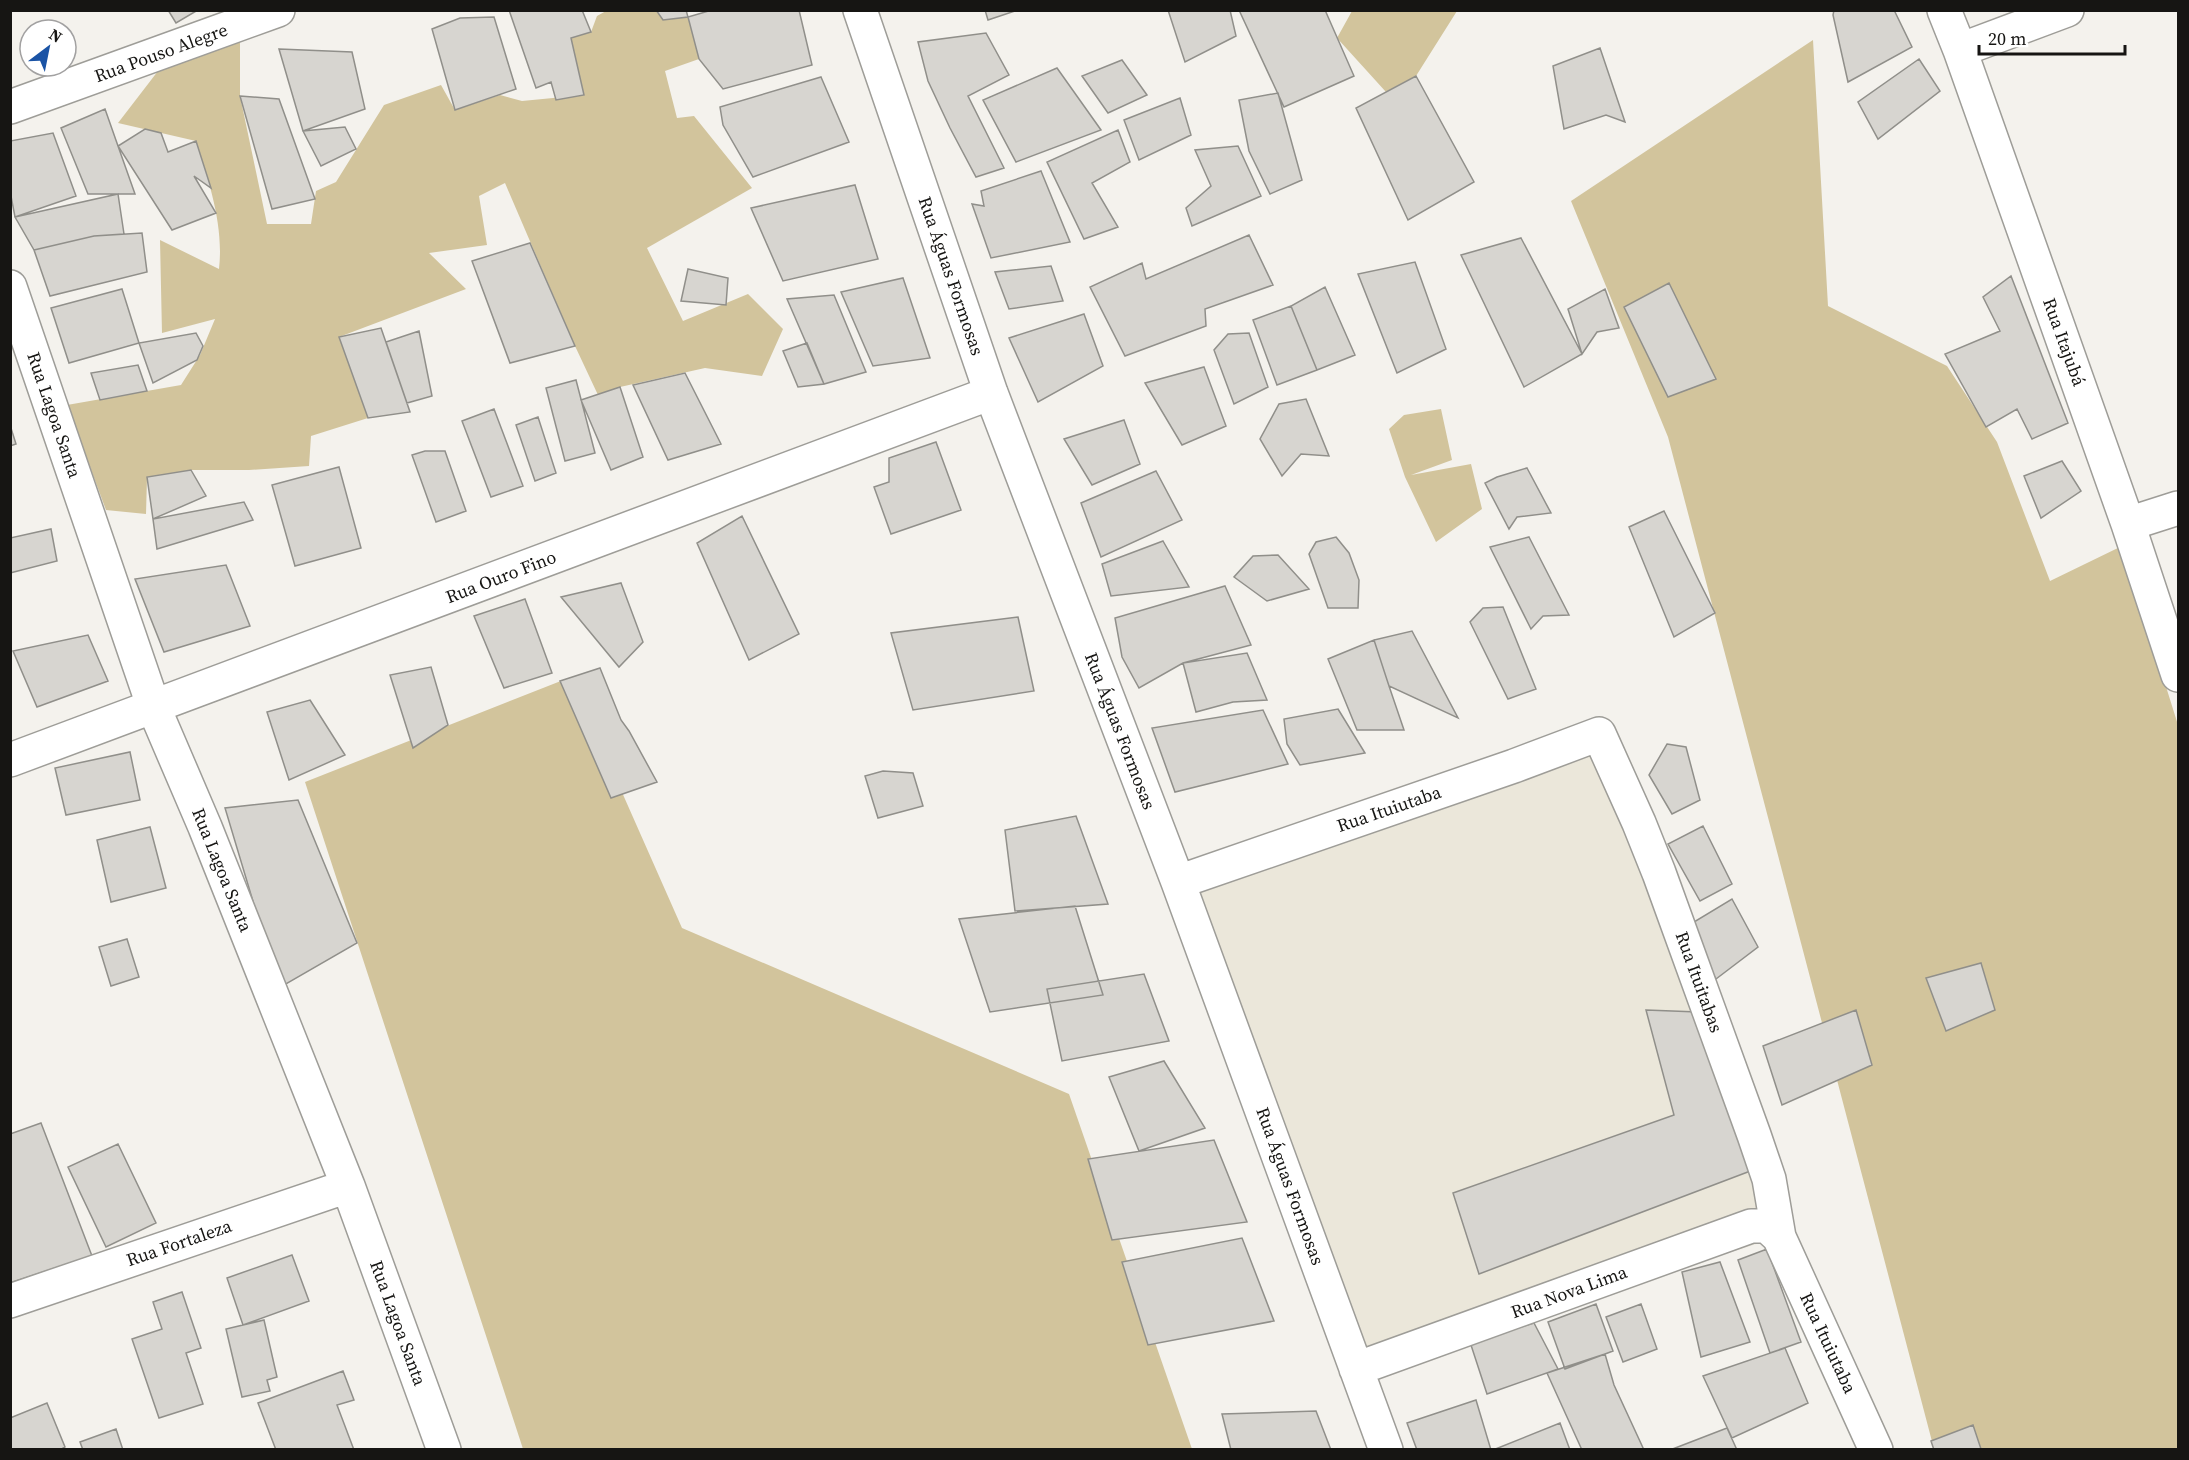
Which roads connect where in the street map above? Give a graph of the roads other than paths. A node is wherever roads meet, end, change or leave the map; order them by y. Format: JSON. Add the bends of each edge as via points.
{"nodes":[{"id":1,"x":278,"y":10,"type":"edge"},
{"id":2,"x":860,"y":10,"type":"edge"},
{"id":3,"x":1944,"y":10,"type":"edge"},
{"id":4,"x":2067,"y":10,"type":"edge"},
{"id":5,"x":1960,"y":50,"type":"junction"},
{"id":6,"x":10,"y":107,"type":"edge"},
{"id":7,"x":10,"y":287,"type":"edge"},
{"id":8,"x":991,"y":393,"type":"junction"},
{"id":9,"x":2178,"y":508,"type":"edge"},
{"id":10,"x":2128,"y":524,"type":"junction"},
{"id":11,"x":2178,"y":675,"type":"edge"},
{"id":12,"x":154,"y":708,"type":"junction"},
{"id":13,"x":1599,"y":734,"type":"joint"},
{"id":14,"x":10,"y":760,"type":"edge"},
{"id":15,"x":1178,"y":882,"type":"junction"},
{"id":16,"x":348,"y":1186,"type":"junction"},
{"id":17,"x":1779,"y":1238,"type":"junction"},
{"id":18,"x":10,"y":1301,"type":"edge"},
{"id":19,"x":1356,"y":1369,"type":"junction"},
{"id":20,"x":444,"y":1449,"type":"edge"},
{"id":21,"x":1386,"y":1449,"type":"edge"},
{"id":22,"x":1876,"y":1449,"type":"edge"}],
"edges":[{"from":1,"to":6,"type":"street","name":"Rua Pouso Alegre"},
{"from":2,"to":8,"type":"street","name":"Rua Águas Formosas"},
{"from":3,"to":5,"type":"street","name":"Rua Itajubá"},
{"from":4,"to":5,"type":"street"},
{"from":5,"to":10,"type":"street","name":"Rua Itajubá"},
{"from":7,"to":12,"type":"street","name":"Rua Lagoa Santa"},
{"from":8,"to":12,"type":"street","name":"Rua Ouro Fino"},
{"from":8,"to":15,"type":"street","name":"Rua Águas Formosas"},
{"from":9,"to":10,"type":"street"},
{"from":10,"to":11,"type":"street","name":"Rua Itajubá"},
{"from":12,"to":14,"type":"street","name":"Rua Ouro Fino"},
{"from":12,"to":16,"type":"street","name":"Rua Lagoa Santa"},
{"from":13,"to":15,"type":"street","name":"Rua Ituiutaba"},
{"from":13,"to":17,"type":"street","name":"Rua Ituitabas","via":[[1647,843],[1754,1135],[1769,1179]]},
{"from":15,"to":19,"type":"street","name":"Rua Águas Formosas"},
{"from":16,"to":18,"type":"street","name":"Rua Fortaleza"},
{"from":16,"to":20,"type":"street","name":"Rua Lagoa Santa"},
{"from":17,"to":19,"type":"street","name":"Rua Nova Lima","via":[[1767,1226],[1751,1226]]},
{"from":17,"to":22,"type":"street","name":"Rua Ituiutaba"},
{"from":19,"to":21,"type":"street","name":"Rua Águas Formosas"}]}
